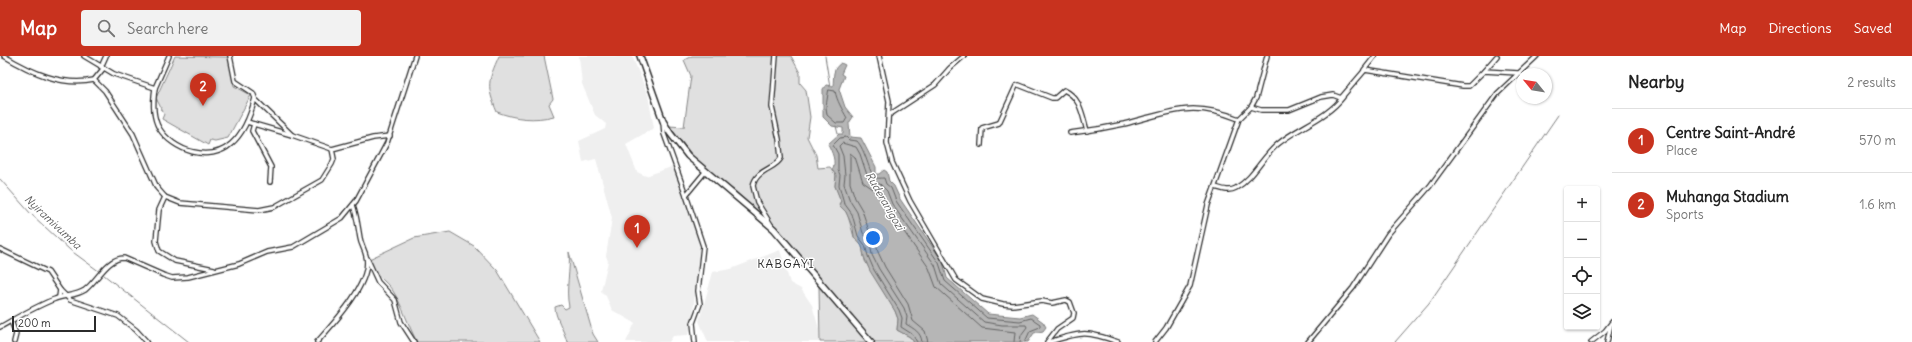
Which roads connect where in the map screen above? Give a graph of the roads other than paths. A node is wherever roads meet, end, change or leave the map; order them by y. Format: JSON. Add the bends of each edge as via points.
{"nodes":[{"id":1,"x":4,"y":56,"type":"edge"},
{"id":2,"x":84,"y":56,"type":"edge"},
{"id":3,"x":106,"y":56,"type":"edge"},
{"id":4,"x":169,"y":56,"type":"edge"},
{"id":5,"x":230,"y":56,"type":"edge"},
{"id":6,"x":415,"y":56,"type":"edge"},
{"id":7,"x":640,"y":56,"type":"edge"},
{"id":8,"x":776,"y":56,"type":"edge"},
{"id":9,"x":879,"y":56,"type":"edge"},
{"id":10,"x":964,"y":56,"type":"edge"},
{"id":11,"x":1267,"y":56,"type":"edge"},
{"id":12,"x":1375,"y":56,"type":"edge"},
{"id":13,"x":1497,"y":56,"type":"edge"},
{"id":14,"x":1537,"y":56,"type":"edge"},
{"id":15,"x":102,"y":68,"type":"junction"},
{"id":16,"x":1524,"y":68,"type":"edge"},
{"id":17,"x":1364,"y":70,"type":"junction"},
{"id":18,"x":1484,"y":71,"type":"junction"},
{"id":19,"x":1516,"y":73,"type":"edge"},
{"id":20,"x":1516,"y":75,"type":"edge"},
{"id":21,"x":94,"y":80,"type":"junction"},
{"id":22,"x":155,"y":88,"type":"junction"},
{"id":23,"x":1343,"y":97,"type":"junction"},
{"id":24,"x":255,"y":99,"type":"junction"},
{"id":25,"x":1251,"y":107,"type":"junction"},
{"id":26,"x":889,"y":115,"type":"junction"},
{"id":27,"x":1239,"y":119,"type":"junction"},
{"id":28,"x":663,"y":121,"type":"junction"},
{"id":29,"x":247,"y":122,"type":"junction"},
{"id":30,"x":254,"y":124,"type":"junction"},
{"id":31,"x":1087,"y":131,"type":"junction"},
{"id":32,"x":1070,"y":133,"type":"dead end"},
{"id":33,"x":292,"y":135,"type":"junction"},
{"id":34,"x":390,"y":136,"type":"junction"},
{"id":35,"x":981,"y":145,"type":"dead end"},
{"id":36,"x":332,"y":148,"type":"junction"},
{"id":37,"x":705,"y":172,"type":"junction"},
{"id":38,"x":270,"y":182,"type":"dead end"},
{"id":39,"x":1215,"y":187,"type":"junction"},
{"id":40,"x":686,"y":195,"type":"junction"},
{"id":41,"x":165,"y":197,"type":"junction"},
{"id":42,"x":353,"y":205,"type":"junction"},
{"id":43,"x":774,"y":229,"type":"junction"},
{"id":44,"x":0,"y":249,"type":"edge"},
{"id":45,"x":367,"y":257,"type":"junction"},
{"id":46,"x":214,"y":270,"type":"junction"},
{"id":47,"x":60,"y":290,"type":"junction"},
{"id":48,"x":67,"y":296,"type":"junction"},
{"id":49,"x":59,"y":297,"type":"junction"},
{"id":50,"x":11,"y":321,"type":"junction"},
{"id":51,"x":1611,"y":325,"type":"edge"},
{"id":52,"x":0,"y":327,"type":"edge"},
{"id":53,"x":14,"y":342,"type":"edge"},
{"id":54,"x":147,"y":342,"type":"edge"},
{"id":55,"x":317,"y":342,"type":"edge"},
{"id":56,"x":414,"y":342,"type":"edge"},
{"id":57,"x":695,"y":342,"type":"edge"},
{"id":58,"x":871,"y":342,"type":"edge"},
{"id":59,"x":1048,"y":342,"type":"edge"},
{"id":60,"x":1118,"y":342,"type":"edge"},
{"id":61,"x":1155,"y":342,"type":"edge"},
{"id":62,"x":1308,"y":342,"type":"edge"},
{"id":63,"x":1591,"y":342,"type":"edge"},
{"id":64,"x":1607,"y":342,"type":"edge"}],
"edges":[{"from":1,"to":21,"type":"street","via":[[28,71],[46,77],[71,81]]},
{"from":2,"to":15,"type":"street"},
{"from":3,"to":15,"type":"street"},
{"from":4,"to":22,"type":"street"},
{"from":5,"to":24,"type":"street","via":[[235,81],[254,94]]},
{"from":6,"to":34,"type":"street"},
{"from":7,"to":28,"type":"highway"},
{"from":8,"to":43,"type":"street","via":[[772,107],[781,158],[760,174],[753,186],[758,202]]},
{"from":9,"to":26,"type":"street","via":[[889,101]]},
{"from":10,"to":26,"type":"street","via":[[935,85]]},
{"from":11,"to":25,"type":"street","via":[[1260,88]]},
{"from":12,"to":17,"type":"street"},
{"from":13,"to":18,"type":"street"},
{"from":14,"to":16,"type":"street"},
{"from":15,"to":21,"type":"street"},
{"from":15,"to":22,"type":"street","via":[[117,76]]},
{"from":17,"to":18,"type":"street","via":[[1463,86],[1469,86]]},
{"from":17,"to":23,"type":"street"},
{"from":18,"to":19,"type":"street"},
{"from":20,"to":62,"type":"street","via":[[1492,101],[1421,198],[1388,234],[1353,288]]},
{"from":21,"to":41,"type":"street","via":[[128,125],[137,140],[154,184]]},
{"from":22,"to":29,"type":"street","via":[[154,108],[159,127],[171,140],[193,152],[204,154],[226,147],[237,138]]},
{"from":23,"to":25,"type":"street","via":[[1321,97],[1289,110],[1261,110]]},
{"from":23,"to":39,"type":"street","via":[[1315,121],[1277,145],[1258,168],[1234,190]]},
{"from":24,"to":29,"type":"street"},
{"from":24,"to":33,"type":"street"},
{"from":25,"to":27,"type":"street"},
{"from":26,"to":59,"type":"street","via":[[887,143],[895,169],[910,201],[960,284],[982,299],[1003,304],[1042,301],[1052,303],[1066,300],[1070,302],[1073,318],[1057,329]]},
{"from":27,"to":31,"type":"street","via":[[1219,112],[1191,108]]},
{"from":27,"to":39,"type":"street"},
{"from":28,"to":37,"type":"highway","via":[[688,156]]},
{"from":28,"to":40,"type":"street","via":[[664,134]]},
{"from":29,"to":30,"type":"street"},
{"from":30,"to":33,"type":"street"},
{"from":30,"to":38,"type":"street","via":[[252,131],[270,167]]},
{"from":31,"to":32,"type":"street"},
{"from":31,"to":35,"type":"street","via":[[1074,96],[1064,90],[1052,98],[1019,85],[1016,86],[999,123],[982,128]]},
{"from":33,"to":36,"type":"street"},
{"from":34,"to":36,"type":"street"},
{"from":34,"to":42,"type":"street"},
{"from":36,"to":41,"type":"street","via":[[334,159],[322,180],[271,208],[254,210],[189,204]]},
{"from":37,"to":40,"type":"street"},
{"from":37,"to":43,"type":"highway"},
{"from":39,"to":61,"type":"street","via":[[1206,213],[1190,286]]},
{"from":40,"to":57,"type":"street","via":[[703,246],[698,291],[700,304],[693,323]]},
{"from":41,"to":46,"type":"street","via":[[159,210],[156,241],[160,251],[175,261]]},
{"from":42,"to":45,"type":"street","via":[[361,244]]},
{"from":42,"to":46,"type":"street","via":[[342,218],[293,247],[267,252],[235,265]]},
{"from":43,"to":58,"type":"highway"},
{"from":44,"to":47,"type":"street","via":[[45,270]]},
{"from":45,"to":55,"type":"street","via":[[357,292],[335,323]]},
{"from":45,"to":56,"type":"street","via":[[378,282],[395,300],[401,322]]},
{"from":46,"to":48,"type":"street","via":[[188,278],[172,278],[120,258],[110,263],[85,289]]},
{"from":47,"to":48,"type":"street"},
{"from":47,"to":49,"type":"street"},
{"from":48,"to":49,"type":"street"},
{"from":48,"to":54,"type":"street","via":[[70,300],[118,316]]},
{"from":49,"to":50,"type":"street"},
{"from":50,"to":52,"type":"street"},
{"from":50,"to":53,"type":"street","via":[[16,334]]},
{"from":51,"to":63,"type":"street","via":[[1612,322]]},
{"from":51,"to":64,"type":"street"},
{"from":59,"to":60,"type":"street","via":[[1080,333]]}]}
